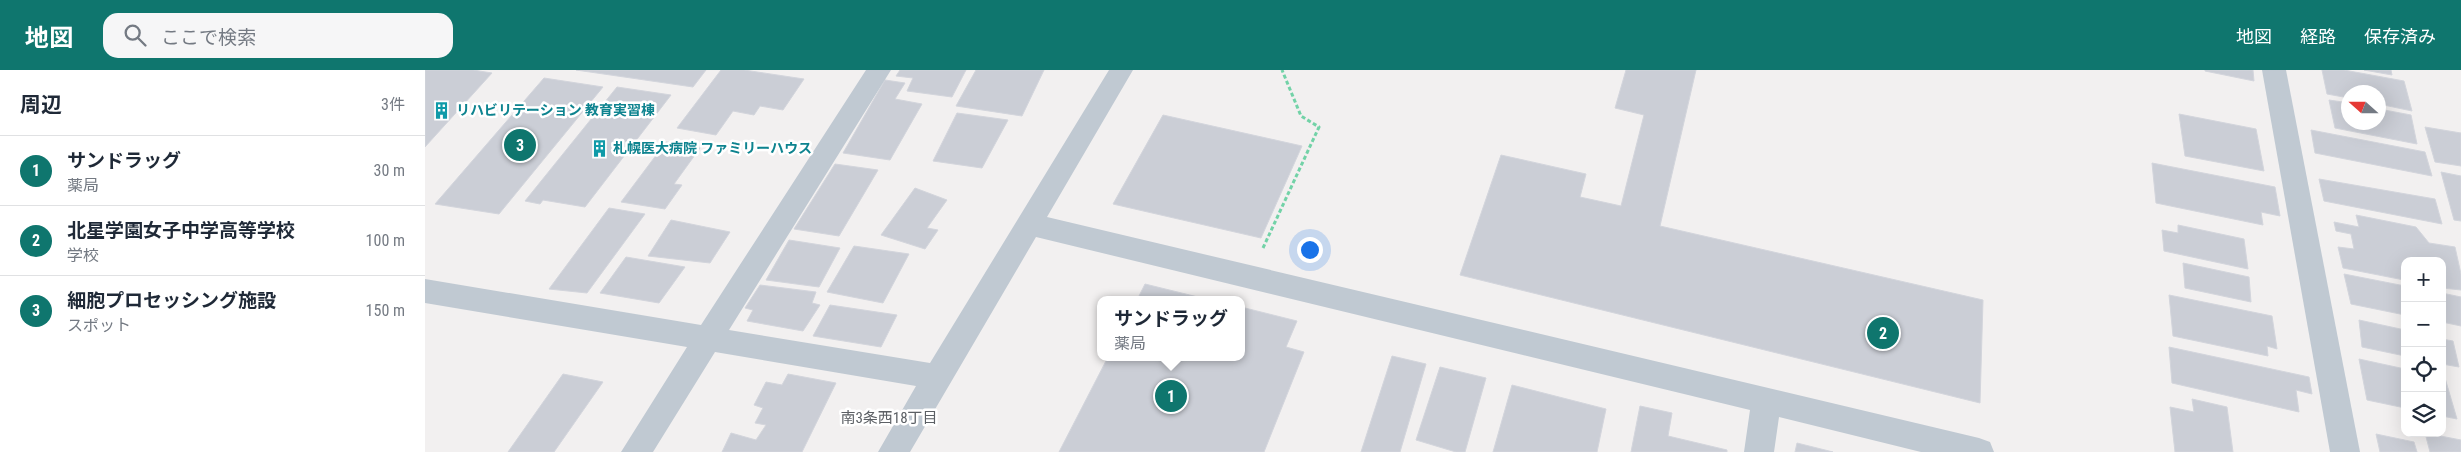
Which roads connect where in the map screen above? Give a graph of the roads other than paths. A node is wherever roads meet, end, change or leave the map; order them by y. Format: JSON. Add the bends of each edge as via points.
{"nodes":[{"id":1,"x":879,"y":70,"type":"edge"},
{"id":2,"x":1121,"y":70,"type":"edge"},
{"id":3,"x":2274,"y":70,"type":"edge"},
{"id":4,"x":1029,"y":224,"type":"junction"},
{"id":5,"x":425,"y":291,"type":"edge"},
{"id":6,"x":707,"y":338,"type":"junction"},
{"id":7,"x":937,"y":377,"type":"junction"},
{"id":8,"x":1765,"y":400,"type":"junction"},
{"id":9,"x":636,"y":452,"type":"edge"},
{"id":10,"x":893,"y":452,"type":"edge"},
{"id":11,"x":1759,"y":452,"type":"edge"},
{"id":12,"x":1979,"y":452,"type":"edge"},
{"id":13,"x":2345,"y":452,"type":"edge"}],
"edges":[{"from":1,"to":6,"type":"street"},
{"from":2,"to":4,"type":"street"},
{"from":3,"to":13,"type":"street"},
{"from":4,"to":7,"type":"street"},
{"from":4,"to":8,"type":"street"},
{"from":5,"to":6,"type":"street"},
{"from":6,"to":7,"type":"street"},
{"from":6,"to":9,"type":"street"},
{"from":7,"to":10,"type":"street"},
{"from":8,"to":11,"type":"street"},
{"from":8,"to":12,"type":"street"}]}
